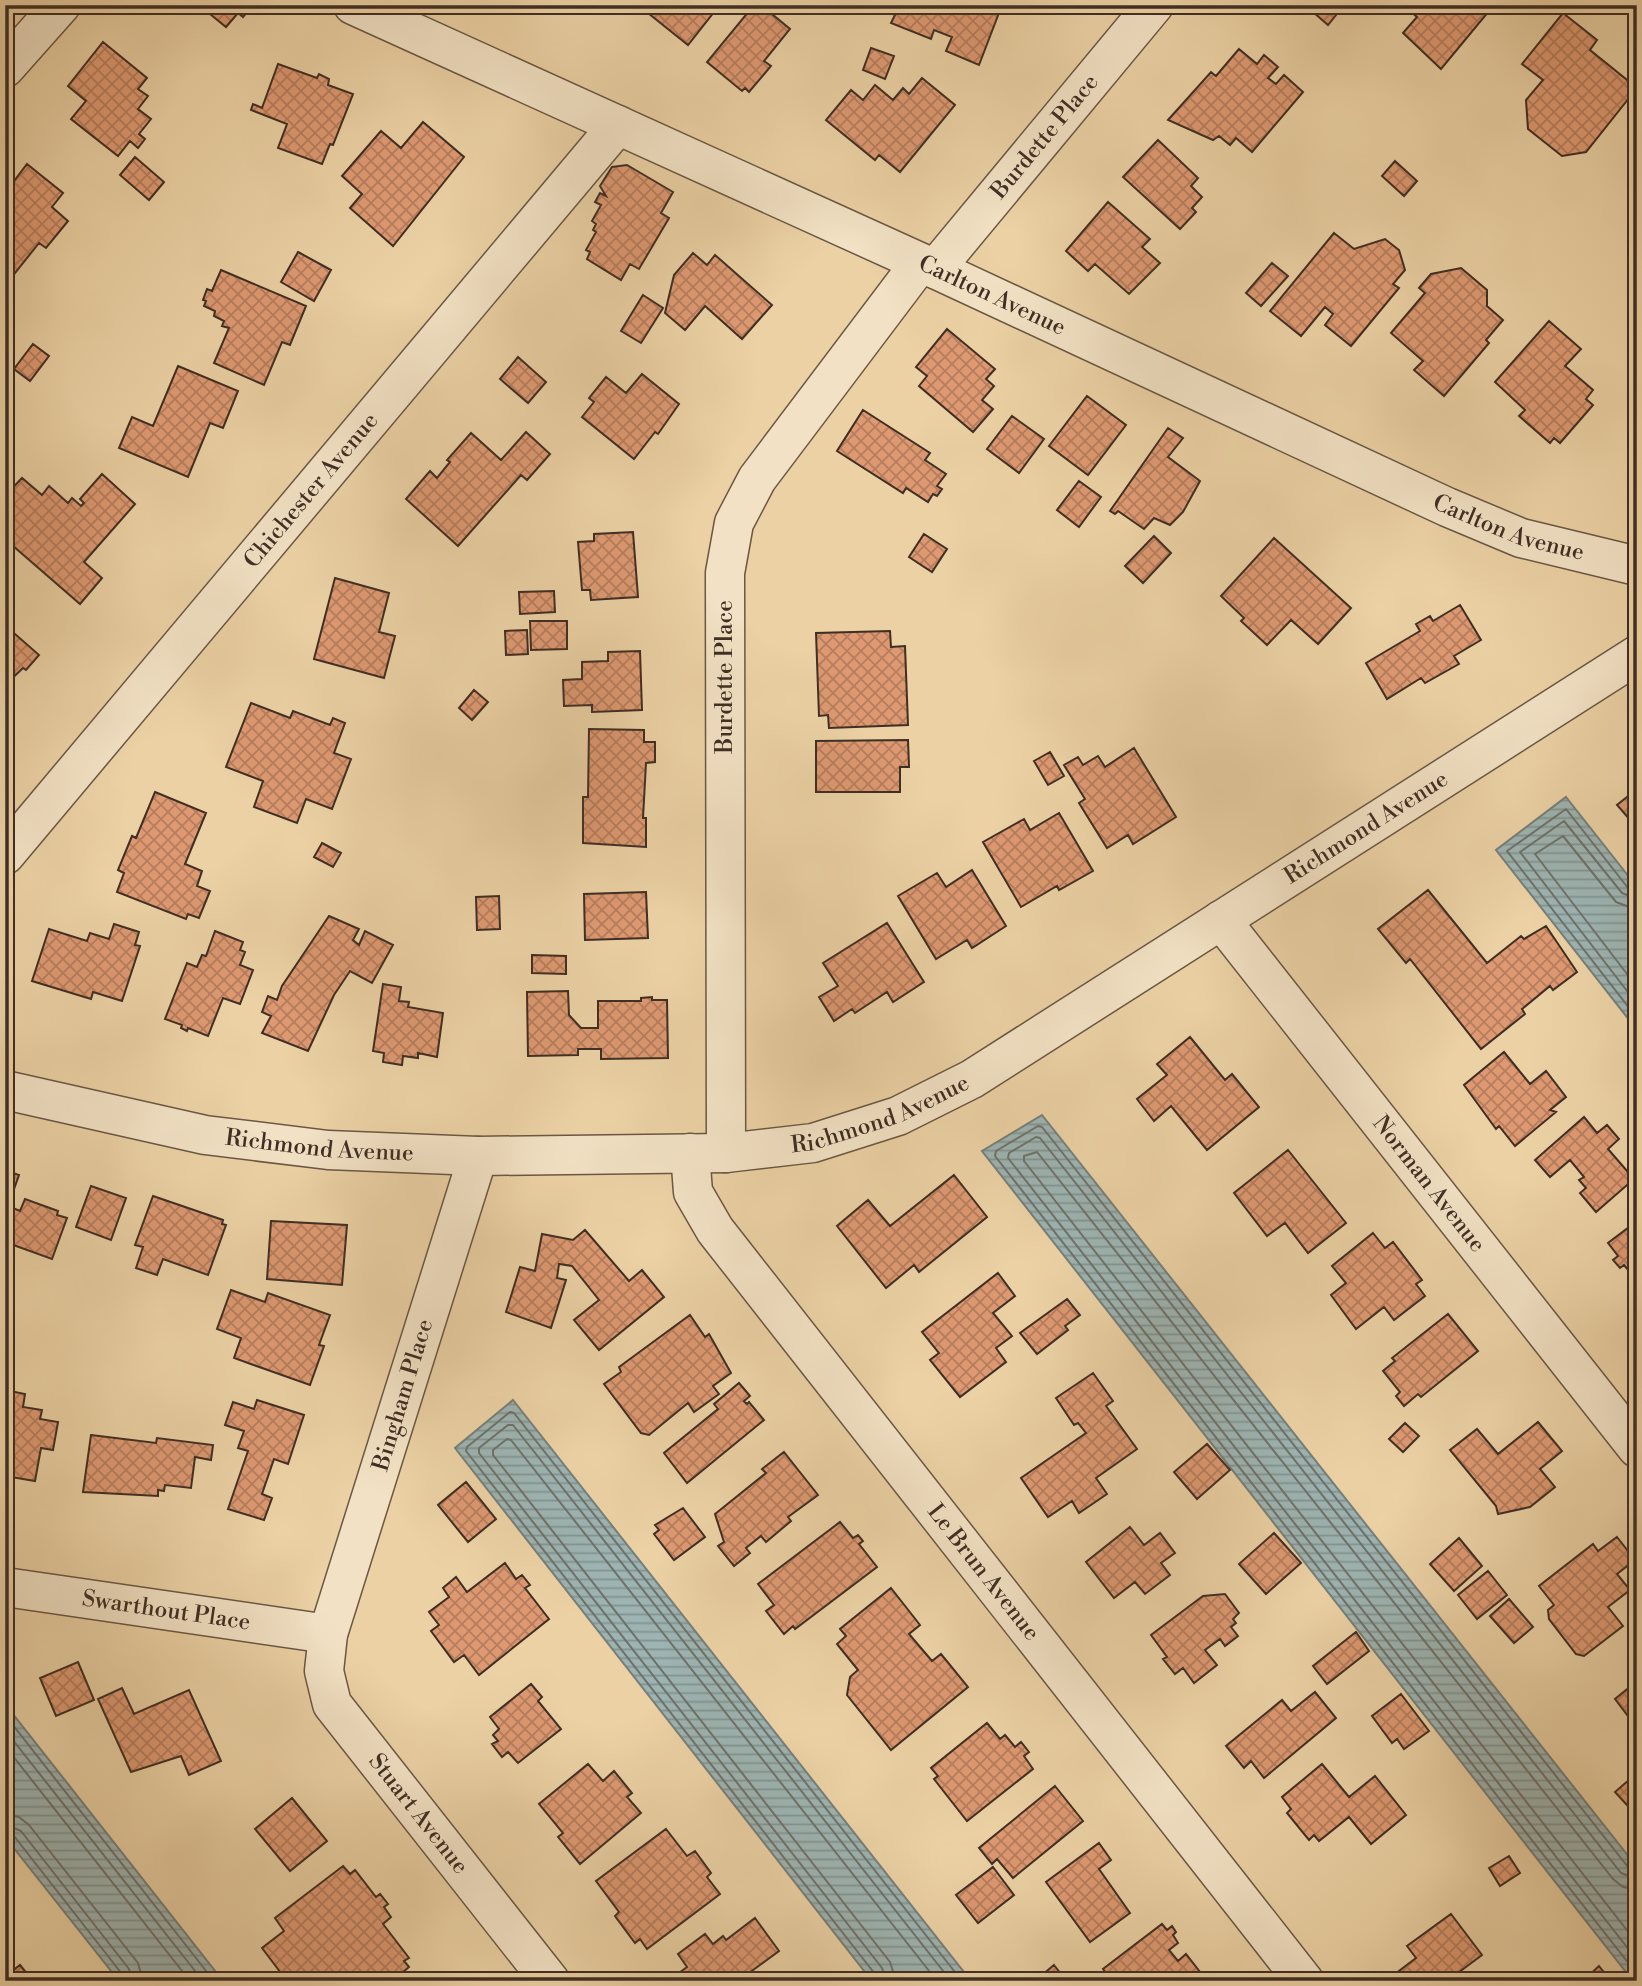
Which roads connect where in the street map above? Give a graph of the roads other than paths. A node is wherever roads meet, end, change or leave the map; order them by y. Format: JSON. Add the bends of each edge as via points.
{"nodes":[{"id":1,"x":61,"y":5,"type":"edge"},
{"id":2,"x":353,"y":5,"type":"edge"},
{"id":3,"x":1154,"y":5,"type":"edge"},
{"id":4,"x":5,"y":68,"type":"edge"},
{"id":5,"x":618,"y":125,"type":"junction"},
{"id":6,"x":928,"y":266,"type":"junction"},
{"id":7,"x":1637,"y":566,"type":"edge"},
{"id":8,"x":1637,"y":655,"type":"edge"},
{"id":9,"x":5,"y":855,"type":"edge"},
{"id":10,"x":1221,"y":920,"type":"junction"},
{"id":11,"x":5,"y":1090,"type":"edge"},
{"id":12,"x":708,"y":1153,"type":"junction"},
{"id":13,"x":478,"y":1156,"type":"junction"},
{"id":14,"x":1637,"y":1448,"type":"edge"},
{"id":15,"x":5,"y":1587,"type":"edge"},
{"id":16,"x":328,"y":1634,"type":"junction"},
{"id":17,"x":550,"y":1981,"type":"edge"},
{"id":18,"x":1304,"y":1981,"type":"edge"}],
"edges":[{"from":1,"to":4,"type":"street"},
{"from":2,"to":5,"type":"street","name":"Carlton Avenue"},
{"from":3,"to":6,"type":"street","name":"Burdette Place"},
{"from":5,"to":6,"type":"street","name":"Carlton Avenue"},
{"from":5,"to":9,"type":"street","name":"Chichester Avenue"},
{"from":6,"to":7,"type":"street","name":"Carlton Avenue","via":[[1447,507],[1521,538]]},
{"from":6,"to":12,"type":"street","name":"Burdette Place","via":[[757,479],[734,523],[725,573]]},
{"from":8,"to":10,"type":"street","name":"Richmond Avenue"},
{"from":10,"to":12,"type":"street","name":"Richmond Avenue","via":[[972,1079],[898,1116],[813,1143]]},
{"from":10,"to":14,"type":"street","name":"Norman Avenue"},
{"from":11,"to":13,"type":"street","name":"Richmond Avenue","via":[[205,1135],[328,1150]]},
{"from":12,"to":13,"type":"street","name":"Richmond Avenue"},
{"from":12,"to":18,"type":"street","name":"Le Brun Avenue","via":[[693,1192],[715,1230]]},
{"from":13,"to":16,"type":"street","name":"Bingham Place"},
{"from":15,"to":16,"type":"street","name":"Swarthout Place"},
{"from":16,"to":17,"type":"street","name":"Stuart Avenue","via":[[324,1671],[332,1704]]}]}
